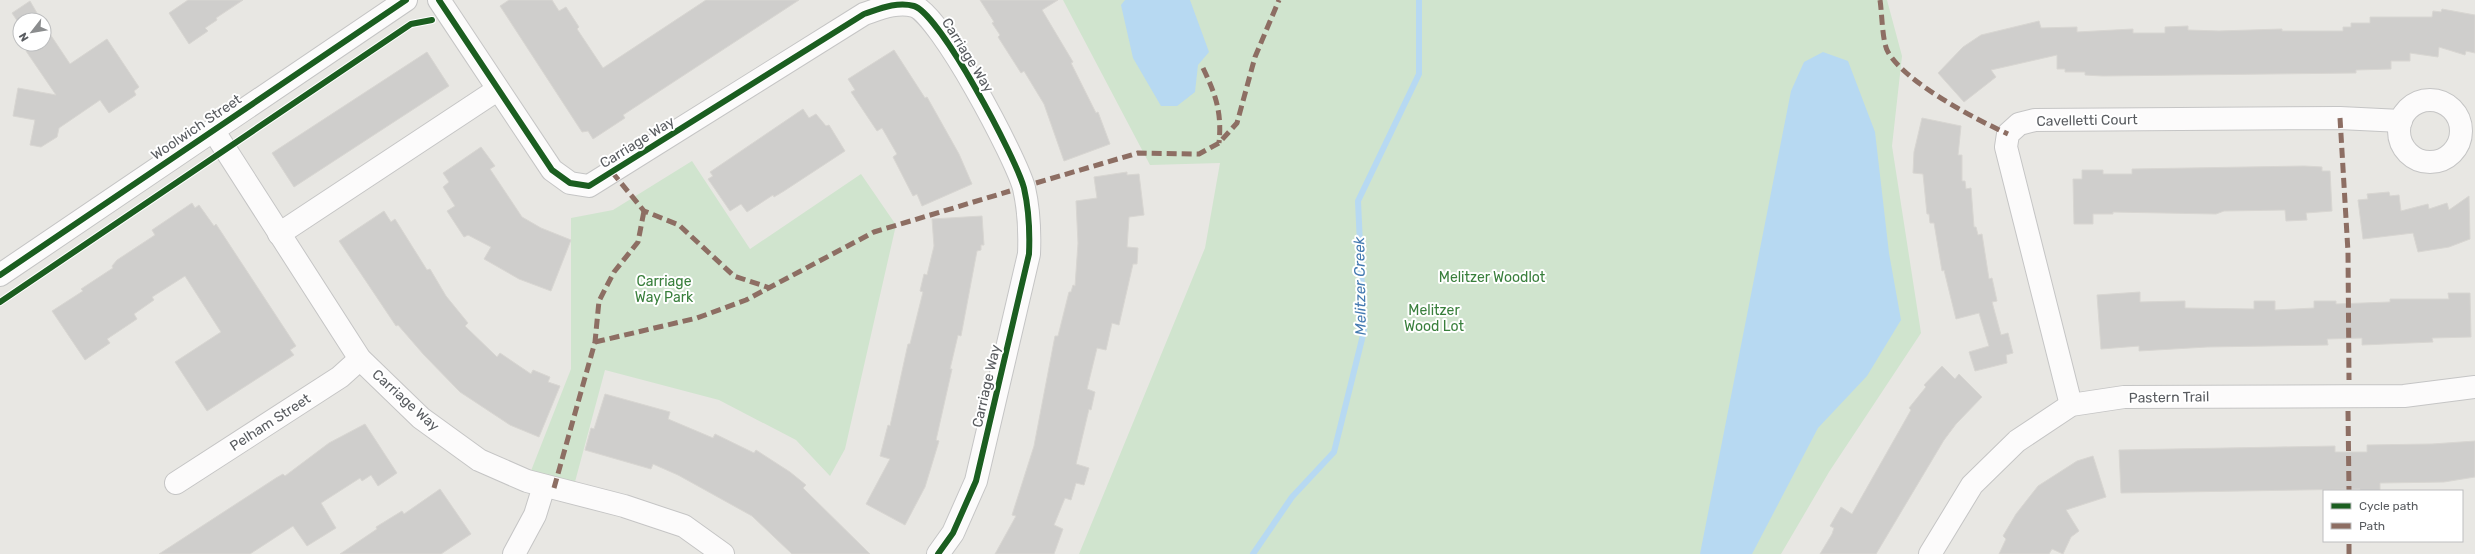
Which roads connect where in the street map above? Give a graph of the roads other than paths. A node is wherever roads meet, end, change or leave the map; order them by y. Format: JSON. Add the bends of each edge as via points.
{"nodes":[{"id":1,"x":406,"y":0,"type":"edge"},
{"id":2,"x":439,"y":0,"type":"edge"},
{"id":3,"x":498,"y":90,"type":"junction"},
{"id":4,"x":2401,"y":121,"type":"dead end"},
{"id":5,"x":213,"y":130,"type":"junction"},
{"id":6,"x":279,"y":234,"type":"junction"},
{"id":7,"x":0,"y":275,"type":"edge"},
{"id":8,"x":360,"y":358,"type":"junction"},
{"id":9,"x":2475,"y":387,"type":"edge"},
{"id":10,"x":2071,"y":405,"type":"junction"},
{"id":11,"x":176,"y":482,"type":"dead end"},
{"id":12,"x":544,"y":486,"type":"junction"},
{"id":13,"x":514,"y":554,"type":"edge"},
{"id":14,"x":723,"y":554,"type":"edge"},
{"id":15,"x":938,"y":554,"type":"edge"},
{"id":16,"x":1930,"y":554,"type":"edge"}],
"edges":[{"from":1,"to":5,"type":"street","name":"Woolwich Street"},
{"from":2,"to":3,"type":"street","name":"Carriage Way"},
{"from":3,"to":6,"type":"street"},
{"from":3,"to":15,"type":"street","name":"Carriage Way","via":[[552,170],[570,183],[589,186],[864,14],[888,5],[914,6],[932,19],[998,126],[1024,187],[1030,223],[1029,254],[976,481],[953,532]]},
{"from":4,"to":10,"type":"street","name":"Cavelletti Court","via":[[2340,118],[2035,120],[2019,124],[2008,134],[2006,147]]},
{"from":5,"to":6,"type":"street","name":"Carriage Way"},
{"from":5,"to":7,"type":"street","name":"Woolwich Street"},
{"from":6,"to":8,"type":"street","name":"Carriage Way"},
{"from":8,"to":11,"type":"street","name":"Pelham Street","via":[[340,377]]},
{"from":8,"to":12,"type":"street","name":"Carriage Way","via":[[421,418],[479,460]]},
{"from":9,"to":10,"type":"street","name":"Pastern Trail","via":[[2404,396],[2124,397]]},
{"from":10,"to":16,"type":"street","name":"Pastern Trail","via":[[2017,441],[1972,485]]},
{"from":12,"to":13,"type":"street","via":[[535,515]]},
{"from":12,"to":14,"type":"street","name":"Carriage Way","via":[[624,506],[684,526]]}]}
